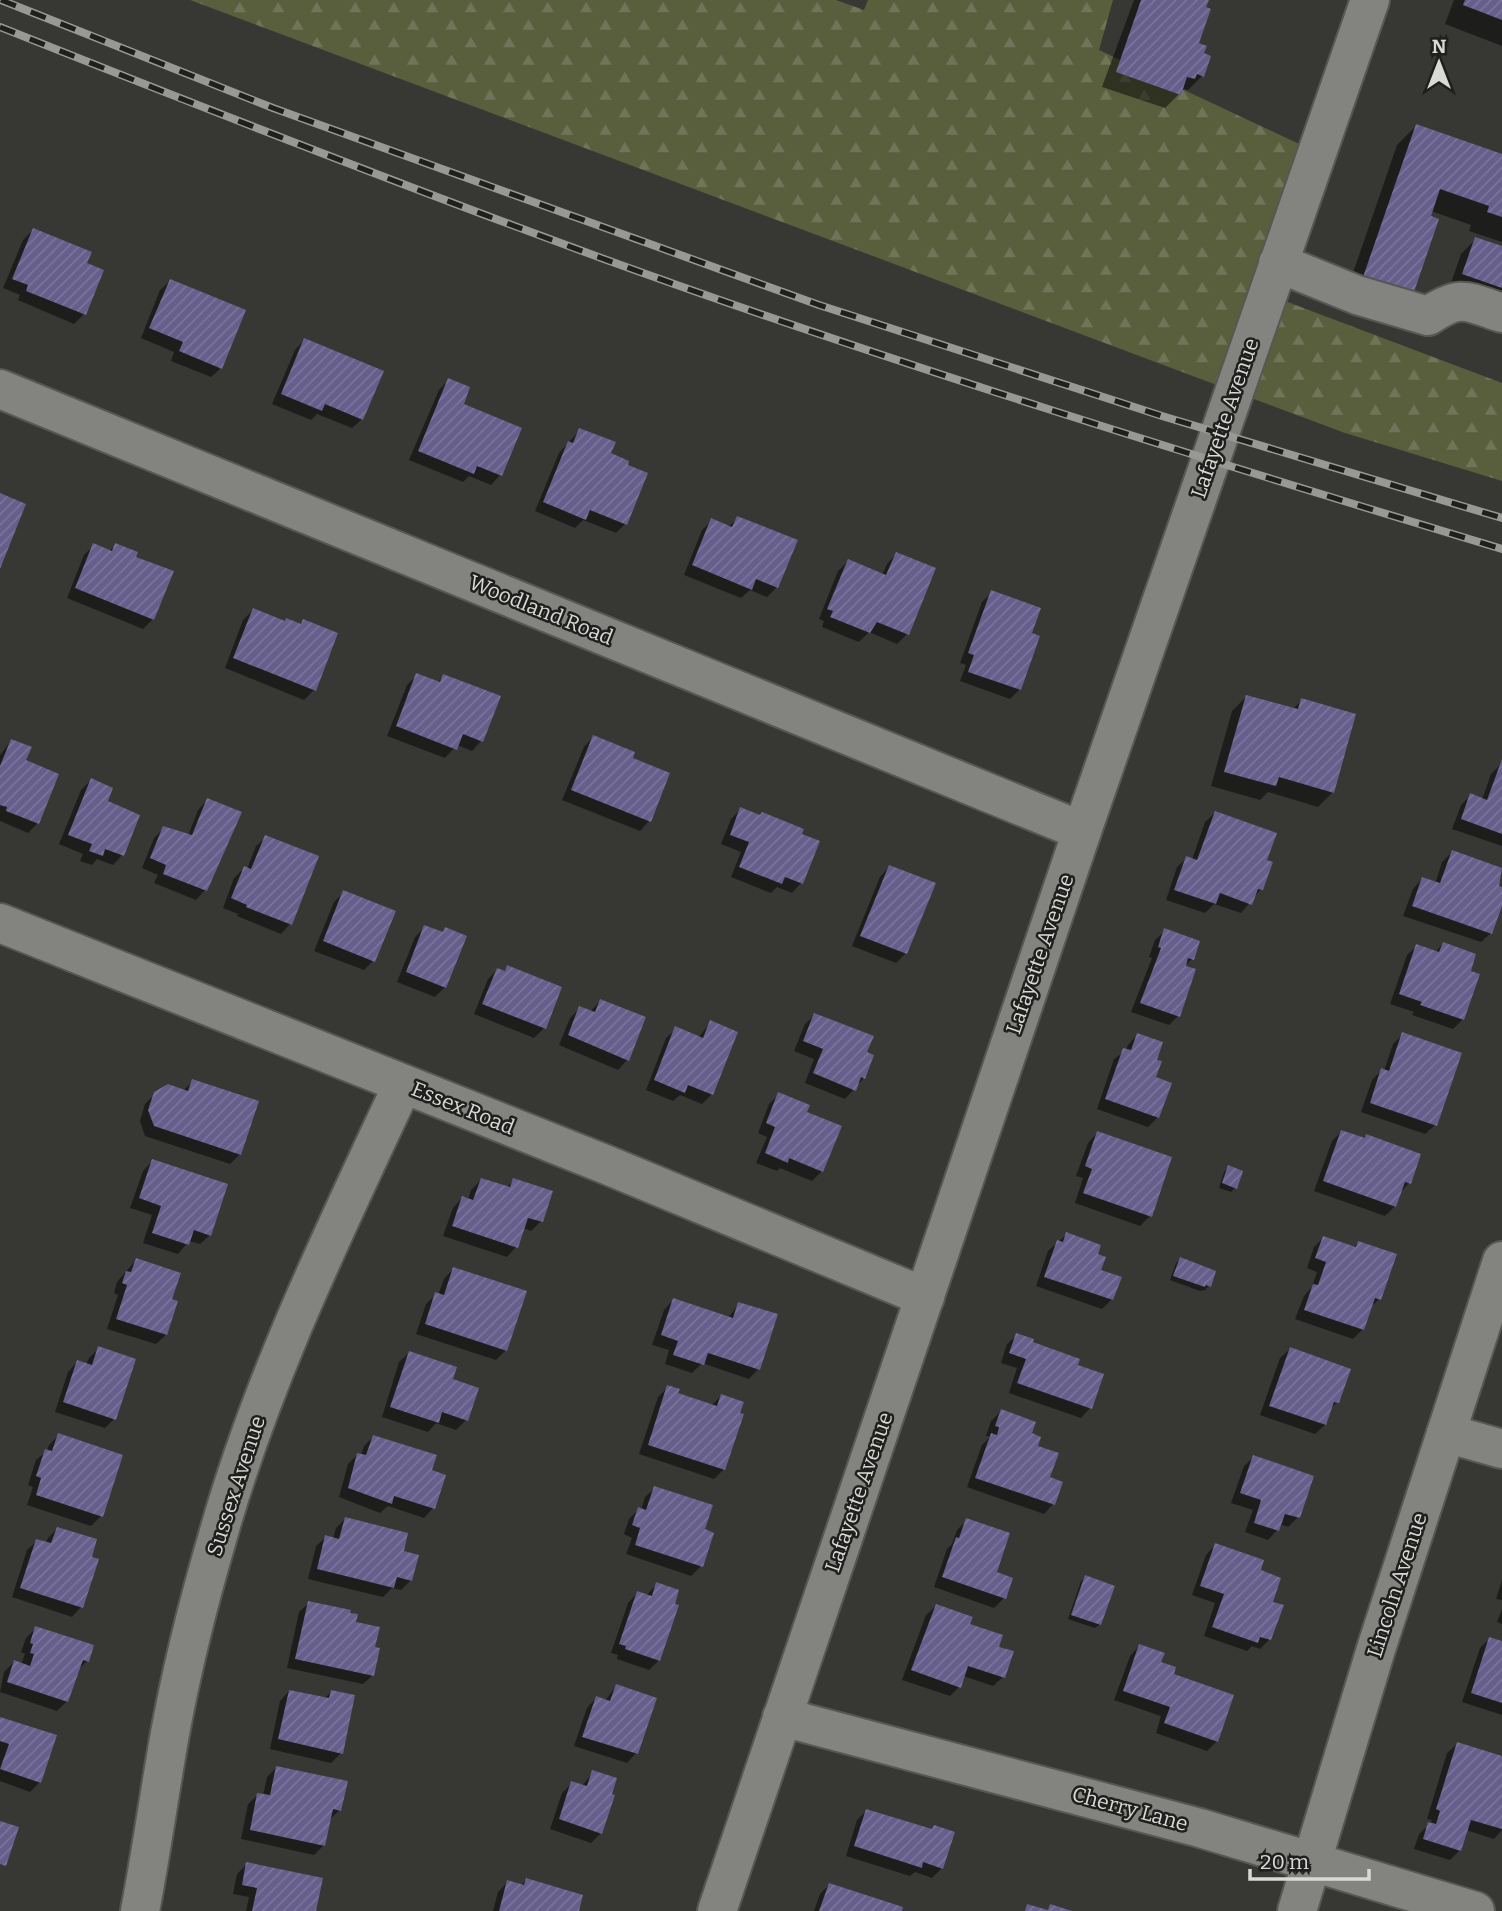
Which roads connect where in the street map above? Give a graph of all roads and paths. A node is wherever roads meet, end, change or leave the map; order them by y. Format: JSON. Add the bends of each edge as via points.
{"nodes":[{"id":1,"x":1370,"y":0,"type":"edge"},
{"id":2,"x":1278,"y":263,"type":"junction"},
{"id":3,"x":1502,"y":313,"type":"edge"},
{"id":4,"x":0,"y":389,"type":"edge"},
{"id":5,"x":1082,"y":831,"type":"junction"},
{"id":6,"x":0,"y":923,"type":"edge"},
{"id":7,"x":403,"y":1084,"type":"junction"},
{"id":8,"x":1502,"y":1261,"type":"edge"},
{"id":9,"x":925,"y":1297,"type":"junction"},
{"id":10,"x":1446,"y":1433,"type":"junction"},
{"id":11,"x":1502,"y":1449,"type":"edge"},
{"id":12,"x":782,"y":1717,"type":"junction"},
{"id":13,"x":1311,"y":1862,"type":"junction"},
{"id":14,"x":140,"y":1911,"type":"edge"},
{"id":15,"x":717,"y":1911,"type":"edge"},
{"id":16,"x":1297,"y":1911,"type":"edge"},
{"id":17,"x":1475,"y":1911,"type":"edge"}],
"edges":[{"from":1,"to":2,"type":"street","name":"Lafayette Avenue"},
{"from":2,"to":3,"type":"street","via":[[1357,295],[1428,316],[1449,302],[1468,302]]},
{"from":2,"to":5,"type":"street","name":"Lafayette Avenue"},
{"from":4,"to":5,"type":"street","name":"Woodland Road"},
{"from":5,"to":9,"type":"street","name":"Lafayette Avenue"},
{"from":6,"to":7,"type":"street","name":"Essex Road"},
{"from":7,"to":9,"type":"street","name":"Essex Road"},
{"from":7,"to":14,"type":"street","name":"Sussex Avenue","via":[[306,1294],[217,1537],[175,1713]]},
{"from":8,"to":10,"type":"street","name":"Lincoln Avenue"},
{"from":9,"to":12,"type":"street","name":"Lafayette Avenue"},
{"from":10,"to":11,"type":"street"},
{"from":10,"to":13,"type":"street","name":"Lincoln Avenue"},
{"from":12,"to":13,"type":"street","name":"Cherry Lane"},
{"from":12,"to":15,"type":"street","name":"Lafayette Avenue"},
{"from":13,"to":16,"type":"street","name":"Lincoln Avenue"},
{"from":13,"to":17,"type":"street","name":"Cherry Lane"}]}
